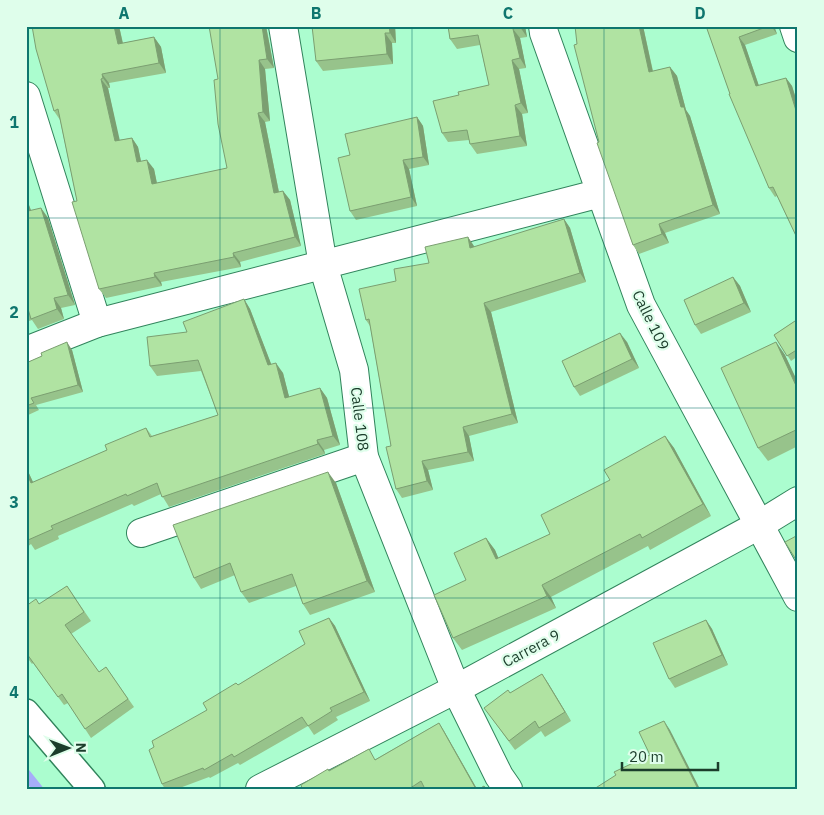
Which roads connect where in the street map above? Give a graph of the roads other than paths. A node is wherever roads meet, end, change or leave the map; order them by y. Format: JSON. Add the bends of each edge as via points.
{"nodes":[{"id":1,"x":283,"y":26,"type":"edge"},
{"id":2,"x":543,"y":26,"type":"edge"},
{"id":3,"x":794,"y":26,"type":"edge"},
{"id":4,"x":798,"y":38,"type":"edge"},
{"id":5,"x":26,"y":96,"type":"edge"},
{"id":6,"x":601,"y":193,"type":"junction"},
{"id":7,"x":323,"y":265,"type":"junction"},
{"id":8,"x":97,"y":324,"type":"junction"},
{"id":9,"x":26,"y":351,"type":"edge"},
{"id":10,"x":364,"y":457,"type":"junction"},
{"id":11,"x":798,"y":501,"type":"edge"},
{"id":12,"x":759,"y":525,"type":"junction"},
{"id":13,"x":141,"y":533,"type":"dead end"},
{"id":14,"x":798,"y":597,"type":"edge"},
{"id":15,"x":456,"y":689,"type":"junction"},
{"id":16,"x":26,"y":712,"type":"edge"},
{"id":17,"x":92,"y":789,"type":"edge"},
{"id":18,"x":260,"y":789,"type":"edge"},
{"id":19,"x":508,"y":789,"type":"edge"}],
"edges":[{"from":1,"to":7,"type":"street","name":"Calle 108"},
{"from":2,"to":6,"type":"street","name":"Calle 109"},
{"from":3,"to":4,"type":"street"},
{"from":5,"to":8,"type":"street"},
{"from":6,"to":7,"type":"street"},
{"from":6,"to":12,"type":"street","name":"Calle 109","via":[[641,305]]},
{"from":7,"to":8,"type":"street"},
{"from":7,"to":10,"type":"street","name":"Calle 108","via":[[354,370]]},
{"from":8,"to":9,"type":"street"},
{"from":10,"to":13,"type":"street"},
{"from":10,"to":15,"type":"street","name":"Calle 108"},
{"from":11,"to":12,"type":"street","name":"Carrera 9"},
{"from":12,"to":14,"type":"street","name":"Calle 109"},
{"from":12,"to":15,"type":"street","name":"Carrera 9"},
{"from":15,"to":18,"type":"street","name":"Carrera 9"},
{"from":15,"to":19,"type":"street","name":"Calle 108"},
{"from":16,"to":17,"type":"street"}]}
